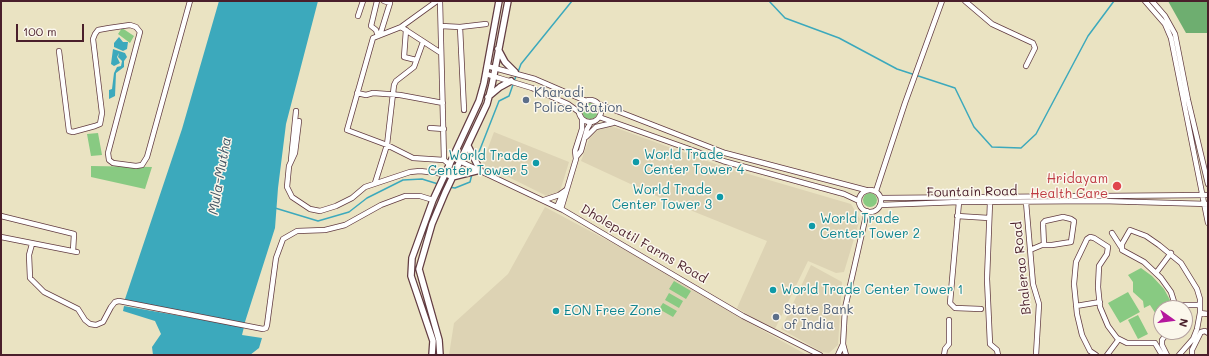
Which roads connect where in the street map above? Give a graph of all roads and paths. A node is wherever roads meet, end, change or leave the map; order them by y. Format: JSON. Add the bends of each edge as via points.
{"nodes":[{"id":1,"x":190,"y":1,"type":"edge"},
{"id":2,"x":363,"y":1,"type":"edge"},
{"id":3,"x":377,"y":1,"type":"edge"},
{"id":4,"x":384,"y":1,"type":"edge"},
{"id":5,"x":439,"y":1,"type":"edge"},
{"id":6,"x":499,"y":1,"type":"edge"},
{"id":7,"x":508,"y":1,"type":"edge"},
{"id":8,"x":942,"y":1,"type":"edge"},
{"id":9,"x":965,"y":1,"type":"edge"},
{"id":10,"x":1145,"y":1,"type":"edge"},
{"id":11,"x":1152,"y":1,"type":"edge"},
{"id":12,"x":358,"y":16,"type":"dead end"},
{"id":13,"x":486,"y":24,"type":"dead end"},
{"id":14,"x":441,"y":26,"type":"junction"},
{"id":15,"x":401,"y":27,"type":"junction"},
{"id":16,"x":460,"y":27,"type":"junction"},
{"id":17,"x":406,"y":30,"type":"junction"},
{"id":18,"x":379,"y":36,"type":"junction"},
{"id":19,"x":423,"y":42,"type":"junction"},
{"id":20,"x":498,"y":49,"type":"junction"},
{"id":21,"x":60,"y":51,"type":"dead end"},
{"id":22,"x":441,"y":54,"type":"junction"},
{"id":23,"x":416,"y":60,"type":"junction"},
{"id":24,"x":487,"y":66,"type":"junction"},
{"id":25,"x":1026,"y":66,"type":"dead end"},
{"id":26,"x":495,"y":68,"type":"junction"},
{"id":27,"x":516,"y":72,"type":"junction"},
{"id":28,"x":486,"y":74,"type":"junction"},
{"id":29,"x":493,"y":76,"type":"junction"},
{"id":30,"x":512,"y":81,"type":"junction"},
{"id":31,"x":357,"y":93,"type":"junction"},
{"id":32,"x":392,"y":95,"type":"junction"},
{"id":33,"x":488,"y":97,"type":"junction"},
{"id":34,"x":586,"y":101,"type":"junction"},
{"id":35,"x":443,"y":103,"type":"junction"},
{"id":36,"x":599,"y":104,"type":"junction"},
{"id":37,"x":296,"y":110,"type":"dead end"},
{"id":38,"x":464,"y":110,"type":"dead end"},
{"id":39,"x":578,"y":112,"type":"junction"},
{"id":40,"x":599,"y":117,"type":"junction"},
{"id":41,"x":582,"y":119,"type":"junction"},
{"id":42,"x":299,"y":121,"type":"dead end"},
{"id":43,"x":591,"y":122,"type":"junction"},
{"id":44,"x":616,"y":122,"type":"junction"},
{"id":45,"x":430,"y":128,"type":"dead end"},
{"id":46,"x":444,"y":129,"type":"junction"},
{"id":47,"x":584,"y":140,"type":"junction"},
{"id":48,"x":387,"y":145,"type":"junction"},
{"id":49,"x":468,"y":146,"type":"junction"},
{"id":50,"x":576,"y":157,"type":"junction"},
{"id":51,"x":453,"y":158,"type":"junction"},
{"id":52,"x":444,"y":160,"type":"junction"},
{"id":53,"x":460,"y":161,"type":"junction"},
{"id":54,"x":291,"y":162,"type":"junction"},
{"id":55,"x":450,"y":165,"type":"junction"},
{"id":56,"x":480,"y":170,"type":"junction"},
{"id":57,"x":444,"y":177,"type":"junction"},
{"id":58,"x":451,"y":180,"type":"junction"},
{"id":59,"x":376,"y":183,"type":"junction"},
{"id":60,"x":1208,"y":184,"type":"edge"},
{"id":61,"x":439,"y":188,"type":"junction"},
{"id":62,"x":866,"y":190,"type":"junction"},
{"id":63,"x":446,"y":191,"type":"junction"},
{"id":64,"x":876,"y":191,"type":"junction"},
{"id":65,"x":565,"y":192,"type":"junction"},
{"id":66,"x":1201,"y":195,"type":"junction"},
{"id":67,"x":1208,"y":195,"type":"edge"},
{"id":68,"x":881,"y":198,"type":"junction"},
{"id":69,"x":434,"y":200,"type":"junction"},
{"id":70,"x":544,"y":200,"type":"junction"},
{"id":71,"x":859,"y":201,"type":"junction"},
{"id":72,"x":958,"y":202,"type":"junction"},
{"id":73,"x":990,"y":202,"type":"junction"},
{"id":74,"x":1026,"y":202,"type":"junction"},
{"id":75,"x":1206,"y":204,"type":"edge"},
{"id":76,"x":880,"y":205,"type":"junction"},
{"id":77,"x":559,"y":208,"type":"junction"},
{"id":78,"x":867,"y":211,"type":"junction"},
{"id":79,"x":1,"y":216,"type":"edge"},
{"id":80,"x":957,"y":216,"type":"junction"},
{"id":81,"x":989,"y":218,"type":"junction"},
{"id":82,"x":1208,"y":224,"type":"edge"},
{"id":83,"x":1112,"y":233,"type":"dead end"},
{"id":84,"x":1,"y":238,"type":"edge"},
{"id":85,"x":32,"y":244,"type":"junction"},
{"id":86,"x":1044,"y":245,"type":"junction"},
{"id":87,"x":1121,"y":247,"type":"junction"},
{"id":88,"x":1030,"y":250,"type":"junction"},
{"id":89,"x":1170,"y":253,"type":"junction"},
{"id":90,"x":1156,"y":273,"type":"junction"},
{"id":91,"x":1174,"y":300,"type":"edge"},
{"id":92,"x":1100,"y":302,"type":"junction"},
{"id":93,"x":1200,"y":305,"type":"junction"},
{"id":94,"x":1076,"y":306,"type":"junction"},
{"id":95,"x":1193,"y":306,"type":"edge"},
{"id":96,"x":981,"y":309,"type":"dead end"},
{"id":97,"x":1200,"y":313,"type":"junction"},
{"id":98,"x":1208,"y":314,"type":"edge"},
{"id":99,"x":949,"y":320,"type":"dead end"},
{"id":100,"x":1208,"y":334,"type":"edge"},
{"id":101,"x":1119,"y":338,"type":"junction"},
{"id":102,"x":1162,"y":340,"type":"edge"},
{"id":103,"x":843,"y":344,"type":"junction"},
{"id":104,"x":432,"y":355,"type":"edge"},
{"id":105,"x":440,"y":355,"type":"edge"},
{"id":106,"x":820,"y":355,"type":"edge"},
{"id":107,"x":838,"y":355,"type":"edge"},
{"id":108,"x":846,"y":355,"type":"edge"},
{"id":109,"x":944,"y":355,"type":"edge"},
{"id":110,"x":998,"y":355,"type":"edge"},
{"id":111,"x":1036,"y":355,"type":"edge"},
{"id":112,"x":1096,"y":355,"type":"edge"},
{"id":113,"x":1108,"y":355,"type":"edge"},
{"id":114,"x":1162,"y":355,"type":"edge"},
{"id":115,"x":1167,"y":355,"type":"edge"},
{"id":116,"x":1179,"y":355,"type":"edge"},
{"id":117,"x":1192,"y":355,"type":"edge"}],
"edges":[{"from":1,"to":21,"type":"street","via":[[147,157],[142,164],[113,164],[108,153],[140,32],[130,25],[98,30],[95,34],[93,39],[102,113],[100,124],[73,132],[69,131]]},
{"from":2,"to":12,"type":"street"},
{"from":3,"to":18,"type":"street","via":[[371,26]]},
{"from":4,"to":18,"type":"street","via":[[390,3]]},
{"from":5,"to":14,"type":"street"},
{"from":5,"to":15,"type":"street"},
{"from":6,"to":24,"type":"main road"},
{"from":7,"to":20,"type":"main road"},
{"from":8,"to":64,"type":"street"},
{"from":9,"to":25,"type":"street","via":[[992,24],[1033,43],[1035,48]]},
{"from":10,"to":66,"type":"street","via":[[1165,24],[1170,38]]},
{"from":11,"to":60,"type":"street","via":[[1165,16],[1175,34]]},
{"from":13,"to":16,"type":"street"},
{"from":14,"to":16,"type":"street"},
{"from":14,"to":22,"type":"street"},
{"from":15,"to":17,"type":"street"},
{"from":15,"to":18,"type":"street"},
{"from":16,"to":38,"type":"street"},
{"from":17,"to":19,"type":"street"},
{"from":17,"to":23,"type":"street","via":[[404,57]]},
{"from":18,"to":31,"type":"street","via":[[373,38]]},
{"from":19,"to":22,"type":"street"},
{"from":19,"to":23,"type":"street"},
{"from":20,"to":26,"type":"main road"},
{"from":20,"to":27,"type":"main road","via":[[505,62]]},
{"from":22,"to":35,"type":"street"},
{"from":23,"to":32,"type":"street","via":[[414,67],[396,81]]},
{"from":24,"to":26,"type":"street"},
{"from":24,"to":28,"type":"main road"},
{"from":26,"to":27,"type":"street"},
{"from":26,"to":29,"type":"main road"},
{"from":27,"to":34,"type":"street"},
{"from":28,"to":29,"type":"street"},
{"from":28,"to":51,"type":"main road","via":[[479,101]]},
{"from":29,"to":30,"type":"street"},
{"from":29,"to":33,"type":"main road"},
{"from":30,"to":33,"type":"main road"},
{"from":30,"to":39,"type":"street","via":[[568,104]]},
{"from":31,"to":32,"type":"street"},
{"from":31,"to":48,"type":"street","via":[[347,130]]},
{"from":32,"to":35,"type":"street"},
{"from":32,"to":48,"type":"street"},
{"from":33,"to":49,"type":"main road"},
{"from":34,"to":36,"type":"street","via":[[594,100]]},
{"from":34,"to":39,"type":"street","via":[[581,104]]},
{"from":35,"to":46,"type":"street"},
{"from":36,"to":40,"type":"street"},
{"from":36,"to":62,"type":"street","via":[[725,153]]},
{"from":37,"to":54,"type":"street"},
{"from":39,"to":41,"type":"street"},
{"from":40,"to":43,"type":"street"},
{"from":40,"to":44,"type":"street"},
{"from":41,"to":43,"type":"street"},
{"from":41,"to":50,"type":"street"},
{"from":42,"to":54,"type":"street","via":[[295,153]]},
{"from":43,"to":47,"type":"street"},
{"from":44,"to":47,"type":"street","via":[[596,127]]},
{"from":44,"to":71,"type":"street","via":[[723,161],[844,194]]},
{"from":45,"to":46,"type":"street"},
{"from":46,"to":52,"type":"street"},
{"from":47,"to":50,"type":"street"},
{"from":48,"to":52,"type":"street","via":[[418,159]]},
{"from":48,"to":59,"type":"street"},
{"from":49,"to":53,"type":"main road"},
{"from":49,"to":56,"type":"main road"},
{"from":50,"to":65,"type":"street"},
{"from":51,"to":53,"type":"street","name":"Dholepatil Farms Road"},
{"from":51,"to":55,"type":"main road"},
{"from":52,"to":55,"type":"street"},
{"from":53,"to":56,"type":"street","name":"Dholepatil Farms Road"},
{"from":53,"to":58,"type":"main road"},
{"from":54,"to":59,"type":"street","via":[[288,192],[304,206],[315,211],[344,202],[365,187]]},
{"from":55,"to":57,"type":"main road"},
{"from":56,"to":58,"type":"main road"},
{"from":56,"to":70,"type":"street","name":"Dholepatil Farms Road"},
{"from":57,"to":58,"type":"street"},
{"from":57,"to":59,"type":"street","via":[[420,171]]},
{"from":57,"to":61,"type":"main road"},
{"from":58,"to":63,"type":"main road"},
{"from":61,"to":63,"type":"main road"},
{"from":61,"to":69,"type":"main road"},
{"from":62,"to":64,"type":"street"},
{"from":62,"to":71,"type":"street"},
{"from":63,"to":105,"type":"main road","via":[[432,224],[419,269],[439,340]]},
{"from":64,"to":68,"type":"street"},
{"from":65,"to":70,"type":"street"},
{"from":65,"to":77,"type":"street","via":[[567,195]]},
{"from":66,"to":67,"type":"street","name":"Fountain Road"},
{"from":66,"to":68,"type":"street","name":"Fountain Road"},
{"from":66,"to":75,"type":"street"},
{"from":68,"to":76,"type":"street"},
{"from":69,"to":85,"type":"street","via":[[420,196],[405,196],[380,205],[345,225],[325,230],[297,231],[283,239],[276,258],[267,325],[263,329],[123,301],[115,302],[103,322],[90,324],[78,310],[44,292],[30,278],[29,255]]},
{"from":69,"to":104,"type":"main road","via":[[412,258],[411,276],[433,340]]},
{"from":70,"to":77,"type":"street","name":"Dholepatil Farms Road"},
{"from":71,"to":78,"type":"street","via":[[861,207]]},
{"from":72,"to":73,"type":"street","name":"Fountain Road"},
{"from":72,"to":76,"type":"street","name":"Fountain Road"},
{"from":72,"to":80,"type":"street"},
{"from":73,"to":74,"type":"street","name":"Fountain Road"},
{"from":73,"to":81,"type":"street"},
{"from":74,"to":75,"type":"street","name":"Fountain Road"},
{"from":74,"to":88,"type":"street","name":"Bhalerao Road"},
{"from":75,"to":82,"type":"street"},
{"from":76,"to":78,"type":"street","name":"Fountain Road","via":[[874,211]]},
{"from":77,"to":106,"type":"street","name":"Dholepatil Farms Road","via":[[743,316]]},
{"from":78,"to":103,"type":"street","via":[[848,294]]},
{"from":79,"to":85,"type":"street","via":[[74,234],[75,251]]},
{"from":80,"to":81,"type":"street"},
{"from":80,"to":96,"type":"street","via":[[950,302],[955,308]]},
{"from":81,"to":110,"type":"street","via":[[987,279],[990,344],[997,350]]},
{"from":83,"to":87,"type":"street"},
{"from":84,"to":85,"type":"street"},
{"from":86,"to":86,"type":"street","via":[[1071,242],[1074,221],[1063,217],[1044,221]]},
{"from":86,"to":88,"type":"street"},
{"from":87,"to":89,"type":"street","via":[[1130,230],[1146,236]]},
{"from":87,"to":90,"type":"street"},
{"from":88,"to":111,"type":"street","name":"Bhalerao Road","via":[[1033,284],[1039,304]]},
{"from":89,"to":90,"type":"street"},
{"from":89,"to":93,"type":"street","via":[[1181,263],[1190,277],[1197,290]]},
{"from":90,"to":91,"type":"street","via":[[1171,292]]},
{"from":92,"to":94,"type":"street"},
{"from":92,"to":94,"type":"street","via":[[1099,266],[1109,250],[1094,238],[1090,238],[1087,239],[1076,262]]},
{"from":92,"to":101,"type":"street","via":[[1108,326]]},
{"from":93,"to":95,"type":"street"},
{"from":93,"to":97,"type":"street"},
{"from":94,"to":112,"type":"street","via":[[1082,335],[1090,351]]},
{"from":97,"to":98,"type":"street"},
{"from":97,"to":116,"type":"street","via":[[1193,339]]},
{"from":99,"to":109,"type":"street","via":[[949,344]]},
{"from":100,"to":117,"type":"street","via":[[1205,331],[1201,332]]},
{"from":101,"to":113,"type":"street"},
{"from":101,"to":114,"type":"street","via":[[1127,343],[1155,343]]},
{"from":102,"to":115,"type":"street"},
{"from":103,"to":107,"type":"street"},
{"from":103,"to":108,"type":"street"}]}
